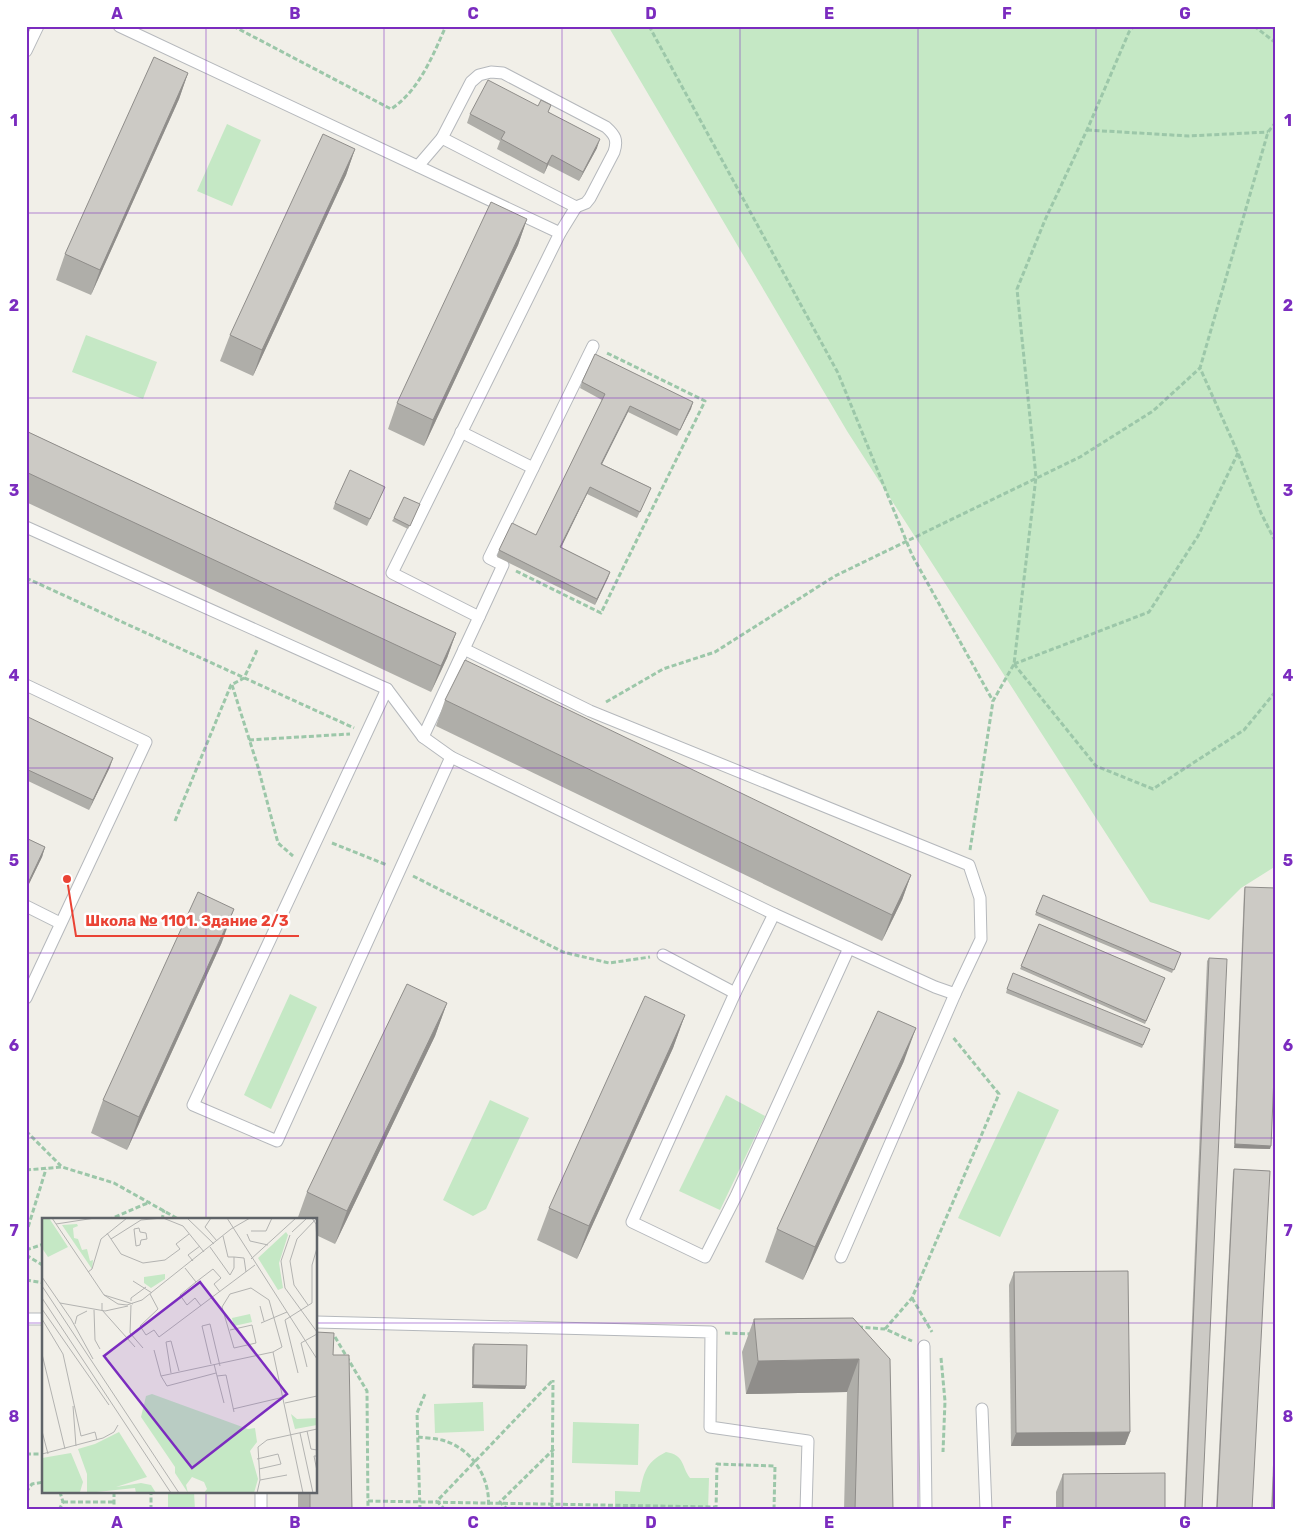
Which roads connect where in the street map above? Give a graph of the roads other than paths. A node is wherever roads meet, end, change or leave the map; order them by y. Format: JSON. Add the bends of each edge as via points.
{"nodes":[{"id":1,"x":38,"y":26,"type":"edge"},
{"id":2,"x":119,"y":26,"type":"edge"},
{"id":3,"x":26,"y":51,"type":"edge"},
{"id":4,"x":442,"y":138,"type":"junction"},
{"id":5,"x":418,"y":166,"type":"junction"},
{"id":6,"x":576,"y":207,"type":"junction"},
{"id":7,"x":560,"y":233,"type":"junction"},
{"id":8,"x":593,"y":346,"type":"road end"},
{"id":9,"x":461,"y":432,"type":"junction"},
{"id":10,"x":533,"y":468,"type":"junction"},
{"id":11,"x":26,"y":527,"type":"edge"},
{"id":12,"x":479,"y":617,"type":"junction"},
{"id":13,"x":464,"y":649,"type":"junction"},
{"id":14,"x":26,"y":685,"type":"edge"},
{"id":15,"x":387,"y":688,"type":"junction"},
{"id":16,"x":423,"y":737,"type":"junction"},
{"id":17,"x":451,"y":757,"type":"junction"},
{"id":18,"x":26,"y":906,"type":"edge"},
{"id":19,"x":774,"y":914,"type":"junction"},
{"id":20,"x":60,"y":922,"type":"junction"},
{"id":21,"x":849,"y":948,"type":"junction"},
{"id":22,"x":663,"y":955,"type":"road end"},
{"id":23,"x":735,"y":993,"type":"junction"},
{"id":24,"x":955,"y":994,"type":"junction"},
{"id":25,"x":26,"y":998,"type":"edge"},
{"id":26,"x":841,"y":1258,"type":"dead end"},
{"id":27,"x":26,"y":1319,"type":"edge"},
{"id":28,"x":42,"y":1319,"type":"edge"},
{"id":29,"x":321,"y":1322,"type":"edge"},
{"id":30,"x":924,"y":1346,"type":"road end"},
{"id":31,"x":982,"y":1409,"type":"dead end"},
{"id":32,"x":261,"y":1494,"type":"edge"},
{"id":33,"x":260,"y":1510,"type":"edge"},
{"id":34,"x":806,"y":1510,"type":"edge"},
{"id":35,"x":926,"y":1510,"type":"edge"},
{"id":36,"x":986,"y":1510,"type":"edge"}],
"edges":[{"from":1,"to":3,"type":"lane"},
{"from":2,"to":5,"type":"lane"},
{"from":4,"to":5,"type":"lane"},
{"from":4,"to":6,"type":"lane"},
{"from":4,"to":6,"type":"lane","via":[[471,82],[479,75],[503,73],[606,127],[614,135],[614,152],[590,198]]},
{"from":5,"to":7,"type":"lane"},
{"from":6,"to":7,"type":"lane"},
{"from":7,"to":9,"type":"lane"},
{"from":8,"to":10,"type":"lane"},
{"from":9,"to":10,"type":"lane"},
{"from":9,"to":12,"type":"lane","via":[[392,573]]},
{"from":10,"to":12,"type":"lane","via":[[489,558],[503,565]]},
{"from":11,"to":15,"type":"lane"},
{"from":12,"to":13,"type":"lane"},
{"from":13,"to":16,"type":"lane"},
{"from":13,"to":24,"type":"lane","via":[[590,711],[969,865],[980,898],[981,939]]},
{"from":14,"to":20,"type":"lane","via":[[146,742]]},
{"from":15,"to":16,"type":"lane"},
{"from":15,"to":17,"type":"lane","via":[[193,1105],[278,1141]]},
{"from":16,"to":17,"type":"lane"},
{"from":17,"to":19,"type":"lane"},
{"from":18,"to":20,"type":"lane"},
{"from":19,"to":21,"type":"lane"},
{"from":19,"to":23,"type":"lane"},
{"from":20,"to":25,"type":"lane"},
{"from":21,"to":23,"type":"lane","via":[[706,1257],[632,1222]]},
{"from":21,"to":24,"type":"lane"},
{"from":22,"to":23,"type":"lane"},
{"from":24,"to":26,"type":"lane"},
{"from":27,"to":28,"type":"lane"},
{"from":29,"to":34,"type":"lane","via":[[711,1332],[710,1427],[808,1441]]},
{"from":30,"to":35,"type":"lane"},
{"from":31,"to":36,"type":"lane"},
{"from":32,"to":33,"type":"lane"}]}
